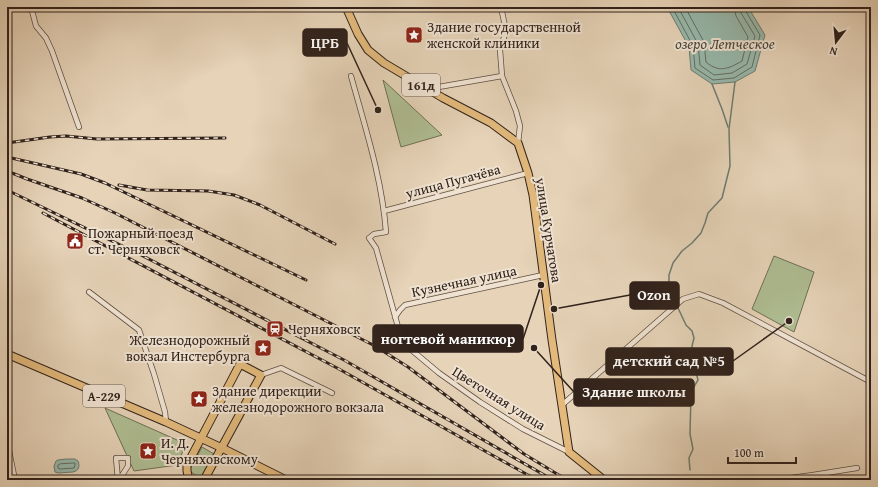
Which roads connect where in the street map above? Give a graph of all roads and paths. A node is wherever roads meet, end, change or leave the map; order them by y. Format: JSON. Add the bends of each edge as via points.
{"nodes":[{"id":1,"x":31,"y":7,"type":"edge"},
{"id":2,"x":346,"y":7,"type":"edge"},
{"id":3,"x":502,"y":7,"type":"edge"},
{"id":4,"x":351,"y":76,"type":"dead end"},
{"id":5,"x":502,"y":76,"type":"junction"},
{"id":6,"x":427,"y":88,"type":"junction"},
{"id":7,"x":79,"y":127,"type":"dead end"},
{"id":8,"x":518,"y":143,"type":"junction"},
{"id":9,"x":528,"y":173,"type":"junction"},
{"id":10,"x":384,"y":211,"type":"junction"},
{"id":11,"x":543,"y":275,"type":"junction"},
{"id":12,"x":89,"y":292,"type":"dead end"},
{"id":13,"x":396,"y":317,"type":"junction"},
{"id":14,"x":7,"y":354,"type":"edge"},
{"id":15,"x":261,"y":375,"type":"junction"},
{"id":16,"x":871,"y":382,"type":"edge"},
{"id":17,"x":332,"y":393,"type":"dead end"},
{"id":18,"x":562,"y":405,"type":"junction"},
{"id":19,"x":166,"y":422,"type":"junction"},
{"id":20,"x":201,"y":438,"type":"junction"},
{"id":21,"x":7,"y":442,"type":"edge"},
{"id":22,"x":222,"y":448,"type":"junction"},
{"id":23,"x":569,"y":452,"type":"junction"},
{"id":24,"x":857,"y":468,"type":"dead end"},
{"id":25,"x":15,"y":480,"type":"edge"},
{"id":26,"x":119,"y":480,"type":"edge"},
{"id":27,"x":189,"y":480,"type":"edge"},
{"id":28,"x":203,"y":480,"type":"edge"},
{"id":29,"x":286,"y":480,"type":"edge"},
{"id":30,"x":604,"y":480,"type":"edge"},
{"id":31,"x":775,"y":480,"type":"edge"}],
"edges":[{"from":1,"to":7,"type":"street","via":[[36,26],[52,51]]},
{"from":2,"to":6,"type":"main road","number":"161д","via":[[368,50],[384,63]]},
{"from":3,"to":5,"type":"street","via":[[506,31],[500,50]]},
{"from":4,"to":10,"type":"street","name":"Цветочная улица","via":[[375,163]]},
{"from":5,"to":6,"type":"street"},
{"from":5,"to":8,"type":"street","via":[[520,126]]},
{"from":6,"to":8,"type":"main road","number":"161д","via":[[491,123]]},
{"from":8,"to":9,"type":"main road","name":"улица Курчатова"},
{"from":9,"to":10,"type":"street","name":"улица Пугачёва"},
{"from":9,"to":11,"type":"main road","name":"улица Курчатова"},
{"from":10,"to":13,"type":"street","name":"Цветочная улица","via":[[386,232],[374,234],[369,238],[376,248]]},
{"from":11,"to":13,"type":"street","name":"Кузнечная улица","via":[[405,305]]},
{"from":11,"to":18,"type":"main road","name":"улица Курчатова"},
{"from":12,"to":19,"type":"street","via":[[139,330],[163,404]]},
{"from":13,"to":23,"type":"street","name":"Цветочная улица","via":[[400,334],[408,347],[439,373],[517,425]]},
{"from":14,"to":19,"type":"main road","number":"А-229"},
{"from":15,"to":17,"type":"street","via":[[281,368]]},
{"from":15,"to":20,"type":"main road","via":[[240,364]]},
{"from":15,"to":22,"type":"main road"},
{"from":16,"to":18,"type":"street","via":[[723,303],[698,294],[683,299]]},
{"from":18,"to":23,"type":"main road","name":"улица Курчатова"},
{"from":19,"to":20,"type":"main road","number":"А-229"},
{"from":20,"to":22,"type":"main road","number":"А-229"},
{"from":20,"to":27,"type":"main road","via":[[187,464]]},
{"from":21,"to":25,"type":"street"},
{"from":22,"to":28,"type":"main road"},
{"from":22,"to":29,"type":"main road"},
{"from":23,"to":30,"type":"main road"},
{"from":24,"to":31,"type":"street"},
{"from":26,"to":26,"type":"street","via":[[116,458],[128,458],[128,466]]}]}
